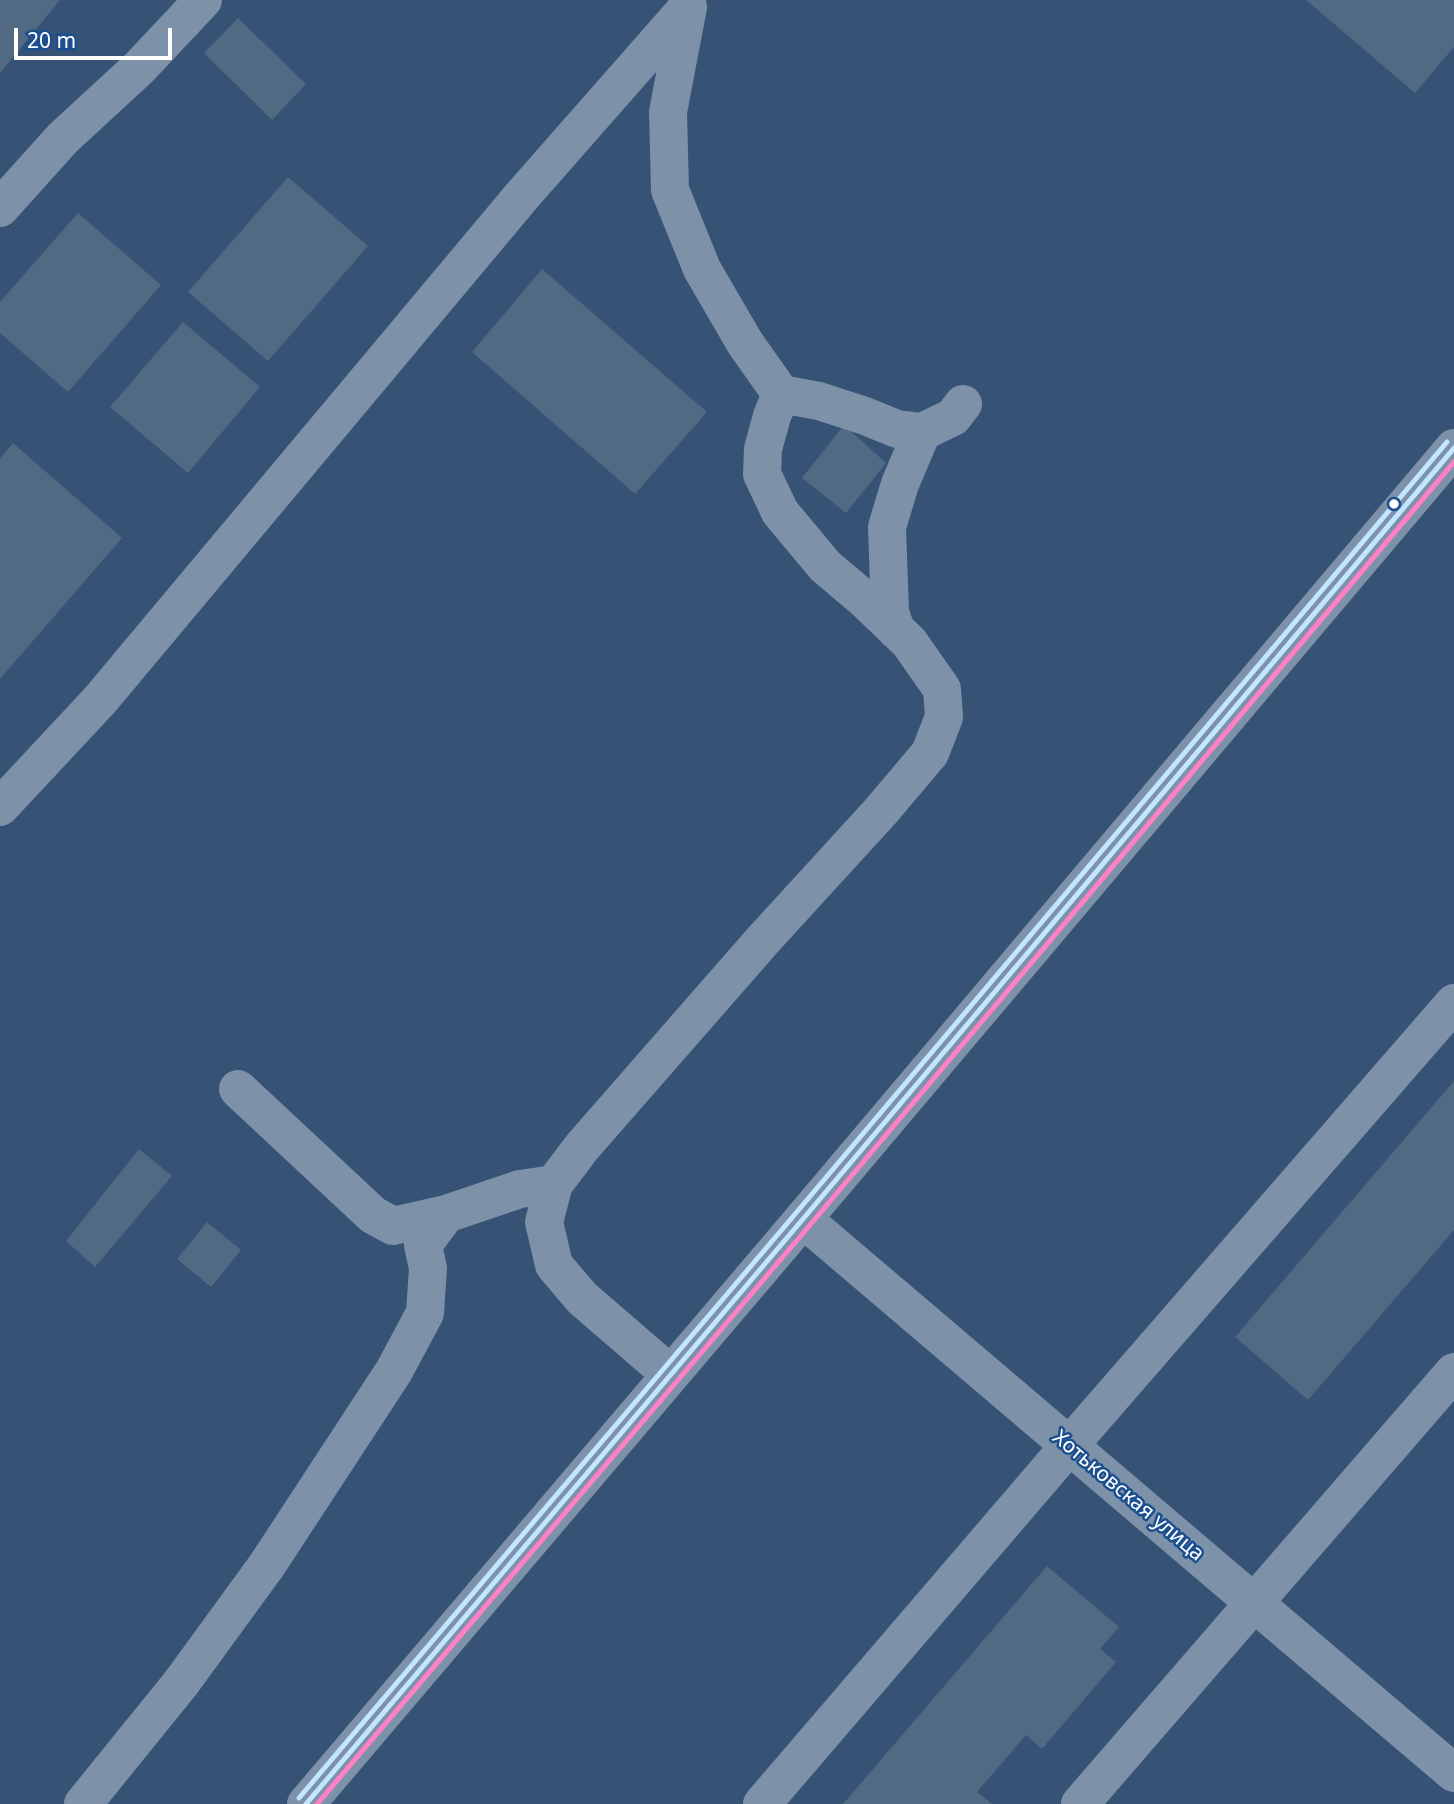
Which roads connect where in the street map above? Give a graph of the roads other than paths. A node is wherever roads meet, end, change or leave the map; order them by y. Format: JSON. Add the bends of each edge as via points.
{"nodes":[{"id":1,"x":203,"y":0,"type":"edge"},
{"id":2,"x":691,"y":3,"type":"edge"},
{"id":3,"x":0,"y":208,"type":"edge"},
{"id":4,"x":781,"y":394,"type":"junction"},
{"id":5,"x":963,"y":404,"type":"dead end"},
{"id":6,"x":922,"y":432,"type":"junction"},
{"id":7,"x":1454,"y":448,"type":"edge"},
{"id":8,"x":896,"y":629,"type":"junction"},
{"id":9,"x":0,"y":807,"type":"edge"},
{"id":10,"x":1454,"y":1003,"type":"edge"},
{"id":11,"x":238,"y":1089,"type":"dead end"},
{"id":12,"x":554,"y":1184,"type":"junction"},
{"id":13,"x":446,"y":1214,"type":"junction"},
{"id":14,"x":803,"y":1219,"type":"junction"},
{"id":15,"x":1454,"y":1372,"type":"edge"},
{"id":16,"x":670,"y":1374,"type":"junction"},
{"id":17,"x":1069,"y":1446,"type":"junction"},
{"id":18,"x":1254,"y":1603,"type":"junction"},
{"id":19,"x":1454,"y":1773,"type":"edge"},
{"id":20,"x":83,"y":1804,"type":"edge"},
{"id":21,"x":306,"y":1804,"type":"edge"},
{"id":22,"x":762,"y":1804,"type":"edge"},
{"id":23,"x":1080,"y":1804,"type":"edge"}],
"edges":[{"from":1,"to":3,"type":"street","via":[[63,138]]},
{"from":2,"to":4,"type":"street","via":[[668,112],[670,190],[702,269]]},
{"from":2,"to":9,"type":"street","via":[[521,197],[100,700]]},
{"from":4,"to":6,"type":"street","via":[[819,401],[897,429]]},
{"from":4,"to":8,"type":"street","via":[[763,449],[762,474],[780,512],[825,566]]},
{"from":5,"to":6,"type":"street","via":[[953,417]]},
{"from":6,"to":8,"type":"street","via":[[887,527],[890,612]]},
{"from":7,"to":14,"type":"street"},
{"from":8,"to":12,"type":"street","via":[[942,689],[944,717],[930,753],[582,1146]]},
{"from":10,"to":17,"type":"street"},
{"from":11,"to":13,"type":"street","via":[[373,1215],[393,1226]]},
{"from":12,"to":13,"type":"street","via":[[520,1189]]},
{"from":12,"to":16,"type":"street","via":[[544,1222],[554,1265],[582,1298]]},
{"from":13,"to":20,"type":"street","via":[[423,1245],[428,1268],[425,1312],[394,1371],[267,1565],[181,1683]]},
{"from":14,"to":16,"type":"street"},
{"from":14,"to":17,"type":"street","name":"Хотьковская улица"},
{"from":15,"to":18,"type":"street"},
{"from":16,"to":21,"type":"street"},
{"from":17,"to":18,"type":"street","name":"Хотьковская улица"},
{"from":17,"to":22,"type":"street"},
{"from":18,"to":19,"type":"street","name":"Хотьковская улица"},
{"from":18,"to":23,"type":"street"}]}
